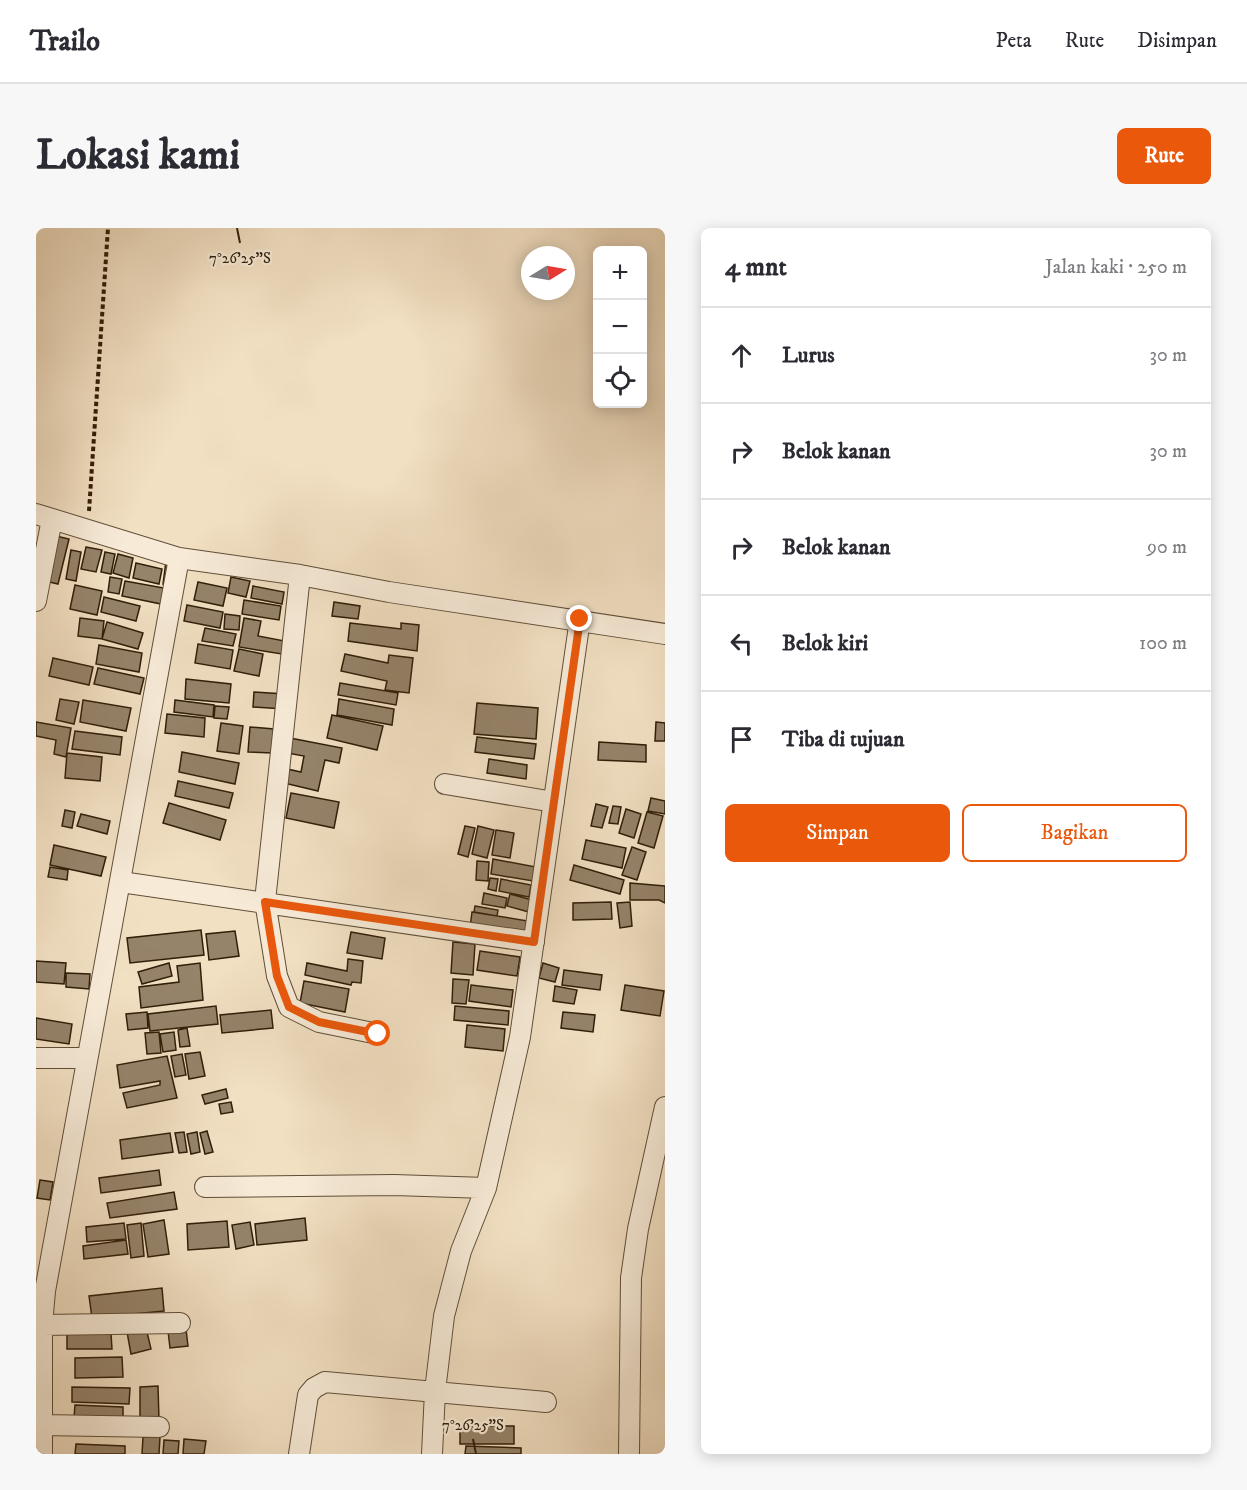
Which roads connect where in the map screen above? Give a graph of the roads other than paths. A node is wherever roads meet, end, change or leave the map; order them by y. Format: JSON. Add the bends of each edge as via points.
{"nodes":[{"id":1,"x":44,"y":517,"type":"edge"},
{"id":2,"x":179,"y":558,"type":"junction"},
{"id":3,"x":300,"y":575,"type":"junction"},
{"id":4,"x":36,"y":601,"type":"edge"},
{"id":5,"x":580,"y":619,"type":"junction"},
{"id":6,"x":665,"y":634,"type":"edge"},
{"id":7,"x":445,"y":784,"type":"dead end"},
{"id":8,"x":554,"y":802,"type":"junction"},
{"id":9,"x":121,"y":882,"type":"junction"},
{"id":10,"x":265,"y":902,"type":"junction"},
{"id":11,"x":534,"y":942,"type":"junction"},
{"id":12,"x":378,"y":1034,"type":"dead end"},
{"id":13,"x":36,"y":1058,"type":"edge"},
{"id":14,"x":87,"y":1058,"type":"junction"},
{"id":15,"x":665,"y":1107,"type":"edge"},
{"id":16,"x":205,"y":1187,"type":"dead end"},
{"id":17,"x":486,"y":1188,"type":"junction"},
{"id":18,"x":180,"y":1323,"type":"dead end"},
{"id":19,"x":42,"y":1325,"type":"junction"},
{"id":20,"x":435,"y":1391,"type":"junction"},
{"id":21,"x":546,"y":1402,"type":"dead end"},
{"id":22,"x":42,"y":1425,"type":"junction"},
{"id":23,"x":159,"y":1427,"type":"dead end"},
{"id":24,"x":42,"y":1454,"type":"edge"},
{"id":25,"x":299,"y":1454,"type":"edge"},
{"id":26,"x":432,"y":1454,"type":"edge"},
{"id":27,"x":629,"y":1454,"type":"edge"}],
"edges":[{"from":1,"to":2,"type":"street"},
{"from":1,"to":4,"type":"street"},
{"from":2,"to":3,"type":"street"},
{"from":2,"to":9,"type":"street"},
{"from":3,"to":5,"type":"street"},
{"from":3,"to":10,"type":"street"},
{"from":5,"to":6,"type":"street"},
{"from":5,"to":8,"type":"street"},
{"from":7,"to":8,"type":"street"},
{"from":8,"to":11,"type":"street"},
{"from":9,"to":10,"type":"street"},
{"from":9,"to":14,"type":"street"},
{"from":10,"to":11,"type":"street"},
{"from":10,"to":12,"type":"street","via":[[277,976],[289,1007],[319,1022]]},
{"from":11,"to":17,"type":"street","via":[[520,1037]]},
{"from":13,"to":14,"type":"street"},
{"from":14,"to":19,"type":"street","via":[[54,1235]]},
{"from":15,"to":27,"type":"street","via":[[631,1278]]},
{"from":16,"to":17,"type":"street"},
{"from":17,"to":20,"type":"street","via":[[462,1251],[444,1316]]},
{"from":18,"to":19,"type":"street"},
{"from":19,"to":22,"type":"street"},
{"from":20,"to":21,"type":"street"},
{"from":20,"to":25,"type":"street","via":[[325,1382],[308,1395]]},
{"from":20,"to":26,"type":"street"},
{"from":22,"to":23,"type":"street"},
{"from":22,"to":24,"type":"street"}]}
